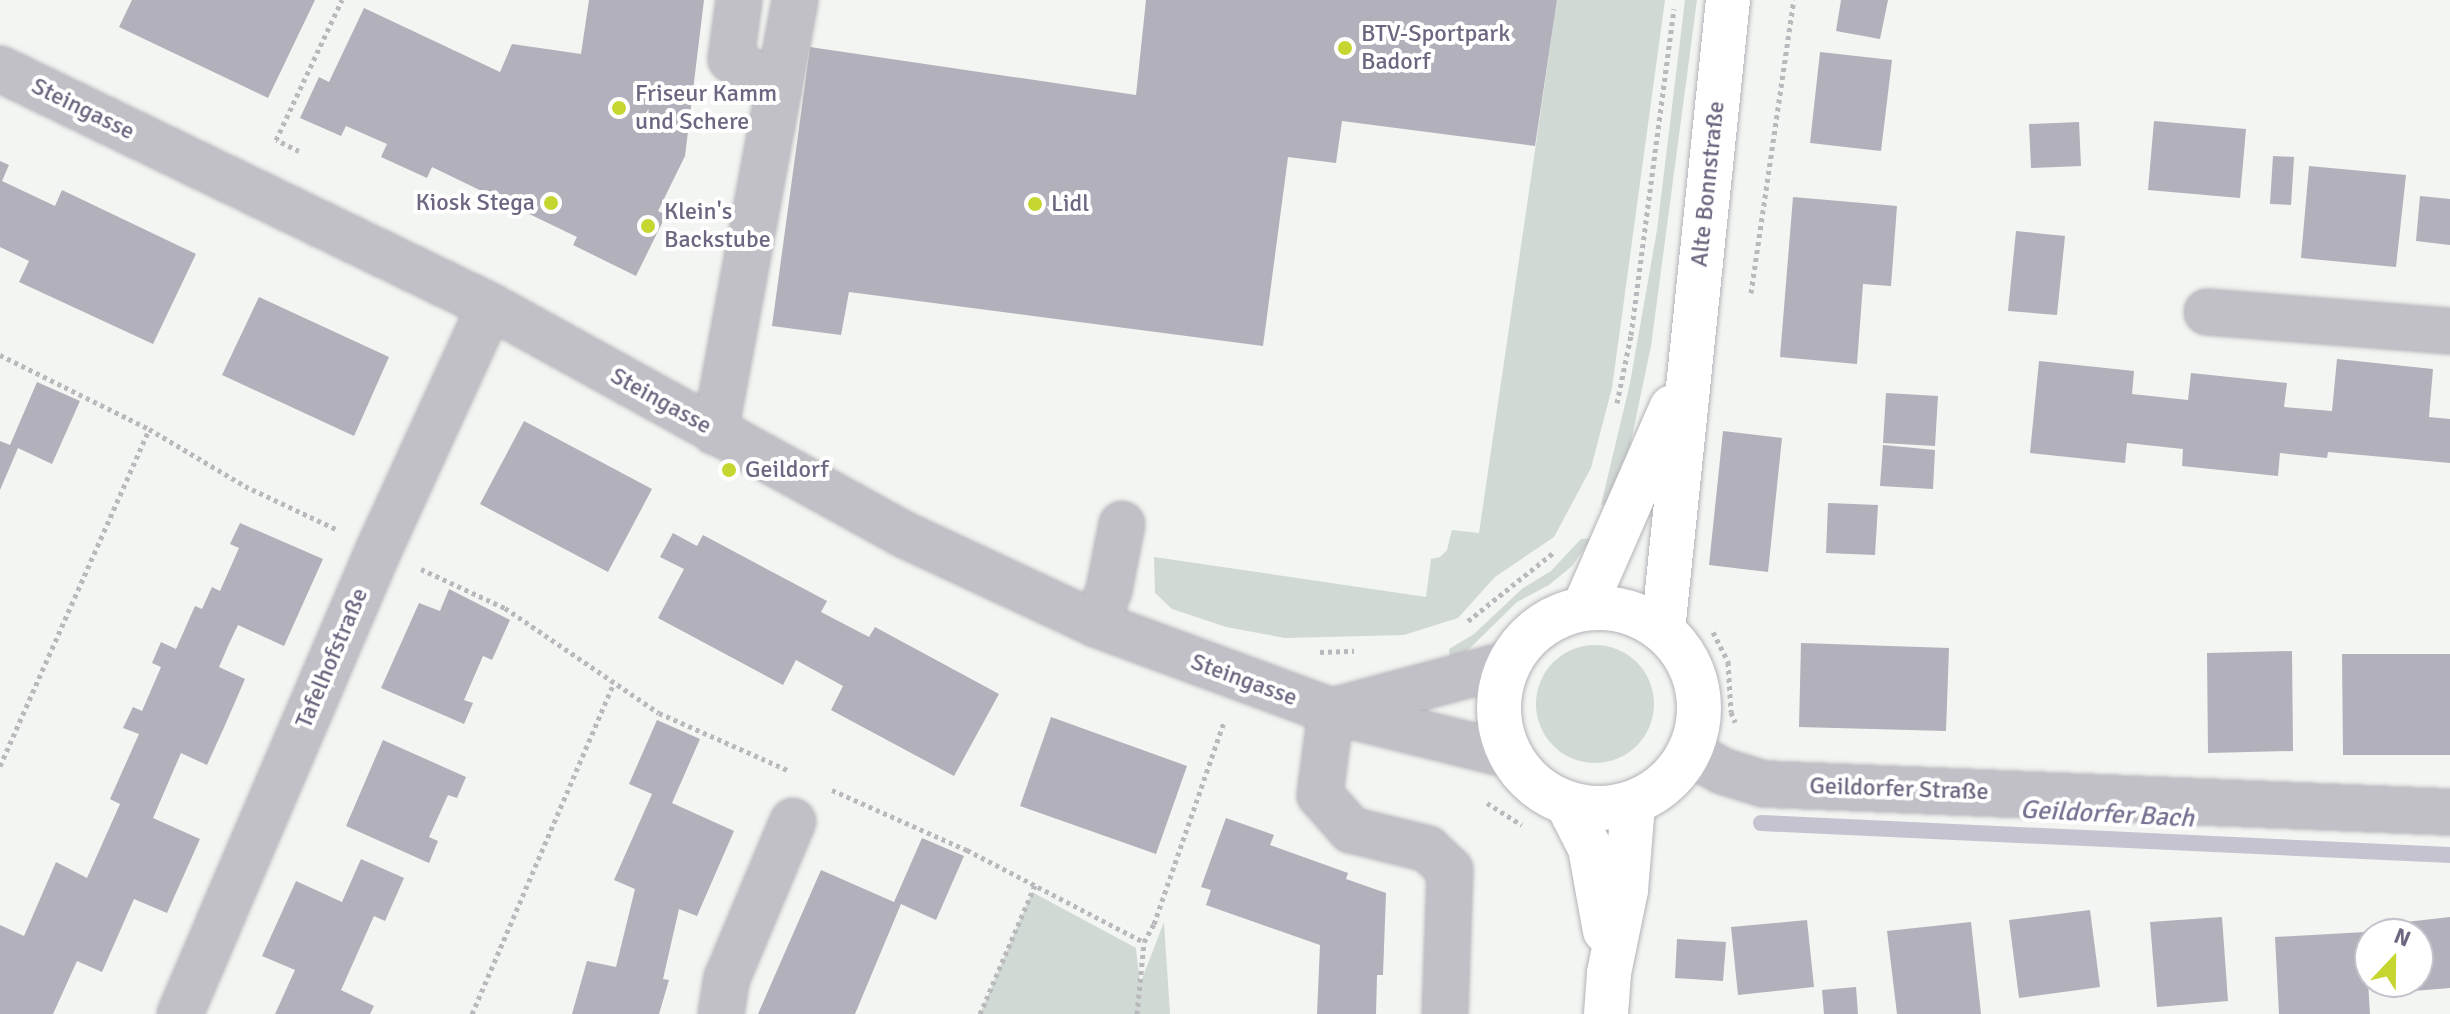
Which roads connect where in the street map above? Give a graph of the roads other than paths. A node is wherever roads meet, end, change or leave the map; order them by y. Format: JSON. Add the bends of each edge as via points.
{"nodes":[{"id":1,"x":739,"y":0,"type":"edge"},
{"id":2,"x":795,"y":0,"type":"edge"},
{"id":3,"x":1728,"y":0,"type":"edge"},
{"id":4,"x":0,"y":69,"type":"edge"},
{"id":5,"x":779,"y":90,"type":"junction"},
{"id":6,"x":490,"y":306,"type":"junction"},
{"id":7,"x":2207,"y":312,"type":"dead end"},
{"id":8,"x":2450,"y":331,"type":"edge"},
{"id":9,"x":1688,"y":368,"type":"junction"},
{"id":10,"x":715,"y":432,"type":"junction"},
{"id":11,"x":1122,"y":524,"type":"dead end"},
{"id":12,"x":1584,"y":608,"type":"junction"},
{"id":13,"x":1096,"y":624,"type":"junction"},
{"id":14,"x":1663,"y":630,"type":"junction"},
{"id":15,"x":1508,"y":664,"type":"junction"},
{"id":16,"x":1331,"y":711,"type":"junction"},
{"id":17,"x":1690,"y":753,"type":"junction"},
{"id":18,"x":1509,"y":755,"type":"junction"},
{"id":19,"x":1633,"y":804,"type":"junction"},
{"id":20,"x":1568,"y":805,"type":"junction"},
{"id":21,"x":2450,"y":812,"type":"edge"},
{"id":22,"x":793,"y":821,"type":"dead end"},
{"id":23,"x":1607,"y":993,"type":"edge"},
{"id":24,"x":180,"y":1014,"type":"edge"},
{"id":25,"x":721,"y":1014,"type":"edge"},
{"id":26,"x":1445,"y":1014,"type":"edge"}],
"edges":[{"from":1,"to":5,"type":"street","via":[[731,59]]},
{"from":2,"to":5,"type":"street"},
{"from":3,"to":9,"type":"main road","name":"Alte Bonnstraße"},
{"from":4,"to":6,"type":"street","name":"Steingasse"},
{"from":5,"to":10,"type":"street"},
{"from":6,"to":10,"type":"street","name":"Steingasse"},
{"from":6,"to":24,"type":"street","name":"Tafelhofstraße","via":[[379,549]]},
{"from":7,"to":8,"type":"street"},
{"from":9,"to":12,"type":"main road","name":"Alte Bonnstraße"},
{"from":9,"to":14,"type":"main road","name":"Alte Bonnstraße"},
{"from":10,"to":13,"type":"street","name":"Steingasse","via":[[903,534]]},
{"from":11,"to":13,"type":"street","via":[[1109,590]]},
{"from":12,"to":14,"type":"main road","via":[[1626,611]]},
{"from":12,"to":15,"type":"main road","via":[[1553,618],[1527,638]]},
{"from":13,"to":16,"type":"street","name":"Steingasse"},
{"from":14,"to":17,"type":"main road","via":[[1685,655],[1698,686],[1700,720]]},
{"from":15,"to":16,"type":"street"},
{"from":15,"to":18,"type":"main road","via":[[1499,693],[1499,725]]},
{"from":16,"to":18,"type":"street","name":"Steingasse"},
{"from":16,"to":26,"type":"street","via":[[1320,795],[1351,830],[1428,849],[1450,870]]},
{"from":17,"to":19,"type":"main road","via":[[1666,785]]},
{"from":17,"to":21,"type":"street","name":"Geildorfer Straße","via":[[1722,771],[1764,784]]},
{"from":18,"to":20,"type":"main road","via":[[1533,785]]},
{"from":19,"to":20,"type":"main road","via":[[1600,810]]},
{"from":19,"to":23,"type":"main road","via":[[1626,890]]},
{"from":20,"to":23,"type":"main road","via":[[1590,848],[1600,889]]},
{"from":22,"to":25,"type":"street","via":[[727,978]]}]}
